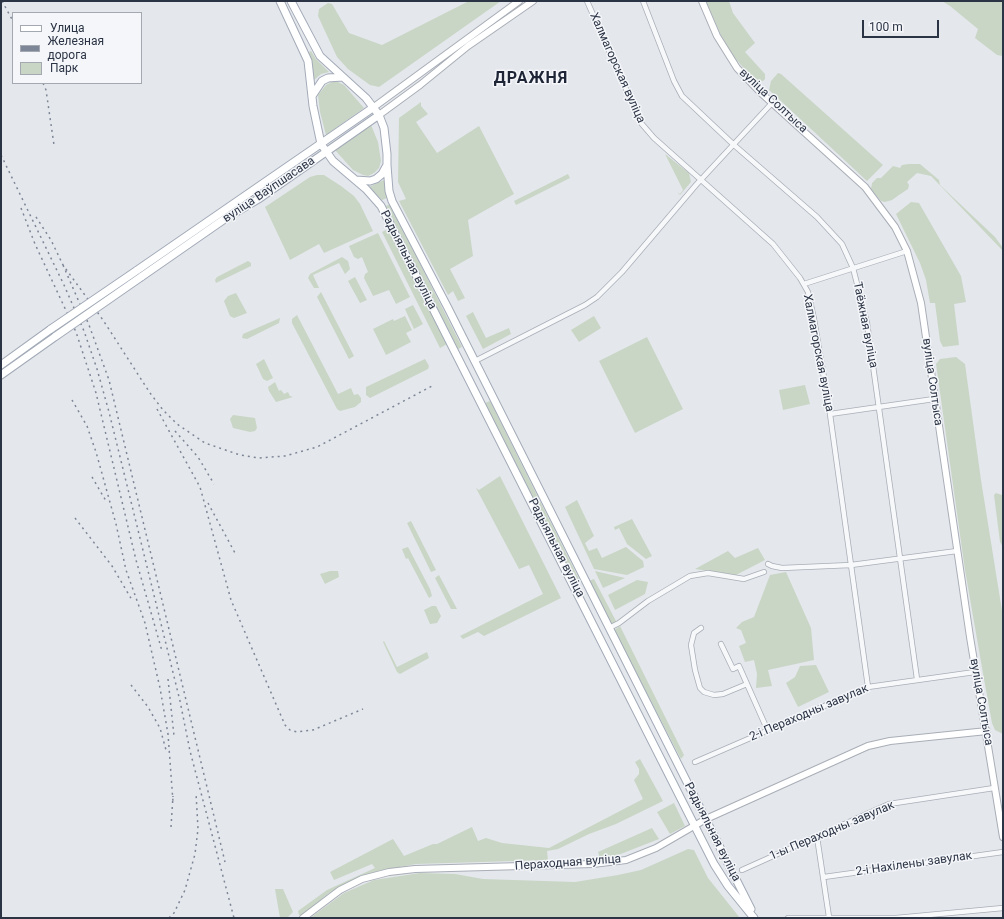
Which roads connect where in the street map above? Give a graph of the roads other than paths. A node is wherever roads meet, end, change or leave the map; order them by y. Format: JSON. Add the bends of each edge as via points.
{"nodes":[{"id":1,"x":280,"y":1,"type":"edge"},
{"id":2,"x":291,"y":1,"type":"edge"},
{"id":3,"x":519,"y":1,"type":"edge"},
{"id":4,"x":533,"y":1,"type":"edge"},
{"id":5,"x":587,"y":1,"type":"edge"},
{"id":6,"x":643,"y":1,"type":"edge"},
{"id":7,"x":702,"y":1,"type":"edge"},
{"id":8,"x":343,"y":78,"type":"junction"},
{"id":9,"x":312,"y":96,"type":"junction"},
{"id":10,"x":772,"y":103,"type":"junction"},
{"id":11,"x":374,"y":107,"type":"junction"},
{"id":12,"x":379,"y":115,"type":"junction"},
{"id":13,"x":321,"y":144,"type":"junction"},
{"id":14,"x":734,"y":145,"type":"junction"},
{"id":15,"x":326,"y":152,"type":"junction"},
{"id":16,"x":387,"y":165,"type":"junction"},
{"id":17,"x":701,"y":179,"type":"junction"},
{"id":18,"x":356,"y":180,"type":"junction"},
{"id":19,"x":907,"y":252,"type":"junction"},
{"id":20,"x":853,"y":268,"type":"junction"},
{"id":21,"x":138,"y":274,"type":"junction"},
{"id":22,"x":804,"y":284,"type":"junction"},
{"id":23,"x":475,"y":361,"type":"junction"},
{"id":24,"x":1,"y":365,"type":"edge"},
{"id":25,"x":1,"y":375,"type":"edge"},
{"id":26,"x":934,"y":399,"type":"junction"},
{"id":27,"x":878,"y":407,"type":"junction"},
{"id":28,"x":830,"y":414,"type":"junction"},
{"id":29,"x":957,"y":551,"type":"junction"},
{"id":30,"x":900,"y":558,"type":"junction"},
{"id":31,"x":768,"y":564,"type":"dead end"},
{"id":32,"x":852,"y":565,"type":"junction"},
{"id":33,"x":764,"y":572,"type":"dead end"},
{"id":34,"x":610,"y":628,"type":"junction"},
{"id":35,"x":701,"y":628,"type":"dead end"},
{"id":36,"x":721,"y":644,"type":"dead end"},
{"id":37,"x":975,"y":672,"type":"junction"},
{"id":38,"x":917,"y":679,"type":"junction"},
{"id":39,"x":747,"y":684,"type":"junction"},
{"id":40,"x":868,"y":687,"type":"junction"},
{"id":41,"x":642,"y":694,"type":"junction"},
{"id":42,"x":632,"y":700,"type":"junction"},
{"id":43,"x":768,"y":729,"type":"junction"},
{"id":44,"x":986,"y":731,"type":"junction"},
{"id":45,"x":695,"y":762,"type":"dead end"},
{"id":46,"x":994,"y":788,"type":"junction"},
{"id":47,"x":706,"y":819,"type":"junction"},
{"id":48,"x":695,"y":825,"type":"junction"},
{"id":49,"x":817,"y":837,"type":"junction"},
{"id":50,"x":1003,"y":837,"type":"edge"},
{"id":51,"x":1003,"y":852,"type":"edge"},
{"id":52,"x":742,"y":870,"type":"dead end"},
{"id":53,"x":824,"y":877,"type":"junction"},
{"id":54,"x":1003,"y":908,"type":"edge"},
{"id":55,"x":829,"y":917,"type":"edge"},
{"id":56,"x":303,"y":918,"type":"edge"},
{"id":57,"x":755,"y":918,"type":"edge"},
{"id":58,"x":788,"y":918,"type":"edge"},
{"id":59,"x":845,"y":918,"type":"edge"},
{"id":60,"x":896,"y":918,"type":"edge"}],
"edges":[{"from":1,"to":9,"type":"main road","via":[[306,54]]},
{"from":2,"to":8,"type":"main road","via":[[320,56]]},
{"from":3,"to":11,"type":"main road","name":"вуліца Ваўпшасава"},
{"from":4,"to":12,"type":"main road","name":"вуліца Ваўпшасава","via":[[468,46]]},
{"from":5,"to":17,"type":"street","name":"Халмагорская вуліца","via":[[640,123]]},
{"from":6,"to":14,"type":"street","name":"Таёжная вуліца","via":[[682,96]]},
{"from":7,"to":10,"type":"main road","name":"вуліца Солтыса","via":[[731,60]]},
{"from":8,"to":9,"type":"main road","via":[[328,78],[322,81]]},
{"from":8,"to":11,"type":"main road","name":"Радыяльная вуліца"},
{"from":9,"to":13,"type":"main road"},
{"from":10,"to":14,"type":"street"},
{"from":10,"to":19,"type":"main road","name":"вуліца Солтыса","via":[[865,187],[895,226]]},
{"from":11,"to":12,"type":"main road","name":"Радыяльная вуліца"},
{"from":11,"to":13,"type":"main road","name":"вуліца Ваўпшасава"},
{"from":12,"to":15,"type":"main road","name":"вуліца Ваўпшасава"},
{"from":12,"to":16,"type":"main road","name":"Радыяльная вуліца","via":[[386,136]]},
{"from":13,"to":15,"type":"main road","name":"Радыяльная вуліца"},
{"from":13,"to":21,"type":"main road","name":"вуліца Ваўпшасава"},
{"from":14,"to":17,"type":"street"},
{"from":14,"to":20,"type":"street","name":"Таёжная вуліца","via":[[817,217],[842,244]]},
{"from":15,"to":18,"type":"main road","name":"Радыяльная вуліца"},
{"from":15,"to":21,"type":"main road","name":"вуліца Ваўпшасава"},
{"from":16,"to":18,"type":"main road","via":[[376,179],[365,182]]},
{"from":16,"to":23,"type":"main road","name":"Радыяльная вуліца","via":[[392,201]]},
{"from":17,"to":22,"type":"street","name":"Халмагорская вуліца","via":[[773,244]]},
{"from":17,"to":23,"type":"street","via":[[622,272],[597,297]]},
{"from":18,"to":42,"type":"main road","name":"Радыяльная вуліца","via":[[376,199],[391,224]]},
{"from":19,"to":20,"type":"street"},
{"from":19,"to":26,"type":"main road","name":"вуліца Солтыса","via":[[919,295]]},
{"from":20,"to":22,"type":"street"},
{"from":20,"to":27,"type":"street","name":"Таёжная вуліца","via":[[867,323]]},
{"from":21,"to":24,"type":"main road","name":"вуліца Ваўпшасава","bridge":true,"via":[[51,329]]},
{"from":21,"to":25,"type":"main road","name":"вуліца Ваўпшасава","bridge":true},
{"from":22,"to":28,"type":"street","name":"Халмагорская вуліца","via":[[814,319]]},
{"from":23,"to":34,"type":"main road","name":"Радыяльная вуліца"},
{"from":26,"to":27,"type":"street"},
{"from":26,"to":29,"type":"main road","name":"вуліца Солтыса"},
{"from":27,"to":28,"type":"street"},
{"from":27,"to":30,"type":"street","name":"Таёжная вуліца"},
{"from":28,"to":32,"type":"street","name":"Халмагорская вуліца"},
{"from":29,"to":30,"type":"street"},
{"from":29,"to":37,"type":"main road","name":"вуліца Солтыса"},
{"from":30,"to":32,"type":"street"},
{"from":30,"to":38,"type":"street","name":"Таёжная вуліца"},
{"from":31,"to":32,"type":"street","via":[[782,568]]},
{"from":32,"to":40,"type":"street","name":"Халмагорская вуліца"},
{"from":33,"to":34,"type":"street","via":[[744,579],[708,573],[690,576]]},
{"from":34,"to":41,"type":"main road","name":"Радыяльная вуліца"},
{"from":35,"to":39,"type":"street","via":[[694,632],[691,645],[700,688],[708,695],[714,696]]},
{"from":36,"to":39,"type":"street","via":[[733,669],[739,666]]},
{"from":37,"to":38,"type":"street","name":"2-і Пераходны завулак"},
{"from":37,"to":44,"type":"main road","name":"вуліца Солтыса"},
{"from":38,"to":40,"type":"street","name":"2-і Пераходны завулак"},
{"from":39,"to":43,"type":"street"},
{"from":40,"to":43,"type":"street","name":"2-і Пераходны завулак"},
{"from":41,"to":42,"type":"main road"},
{"from":41,"to":47,"type":"main road","name":"Радыяльная вуліца"},
{"from":42,"to":48,"type":"main road","name":"Радыяльная вуліца"},
{"from":43,"to":45,"type":"street","name":"2-і Пераходны завулак"},
{"from":44,"to":46,"type":"main road","name":"вуліца Солтыса"},
{"from":44,"to":47,"type":"main road","name":"Пераходная вуліца","via":[[890,741],[868,746]]},
{"from":46,"to":49,"type":"street","name":"1-ы Пераходны завулак","via":[[889,804]]},
{"from":46,"to":50,"type":"main road","name":"вуліца Солтыса"},
{"from":47,"to":48,"type":"main road","name":"Пераходная вуліца"},
{"from":47,"to":57,"type":"main road","name":"Радыяльная вуліца"},
{"from":48,"to":56,"type":"main road","name":"Пераходная вуліца","via":[[652,850],[614,862],[496,868],[415,868],[382,873],[340,890]]},
{"from":48,"to":57,"type":"main road","name":"Радыяльная вуліца","via":[[714,864]]},
{"from":49,"to":52,"type":"street","name":"1-ы Пераходны завулак"},
{"from":49,"to":53,"type":"street"},
{"from":51,"to":53,"type":"street","name":"2-і Нахілены завулак"},
{"from":53,"to":55,"type":"street"},
{"from":54,"to":60,"type":"street"},
{"from":55,"to":58,"type":"street"},
{"from":55,"to":59,"type":"street"},
{"from":59,"to":60,"type":"street"}]}
